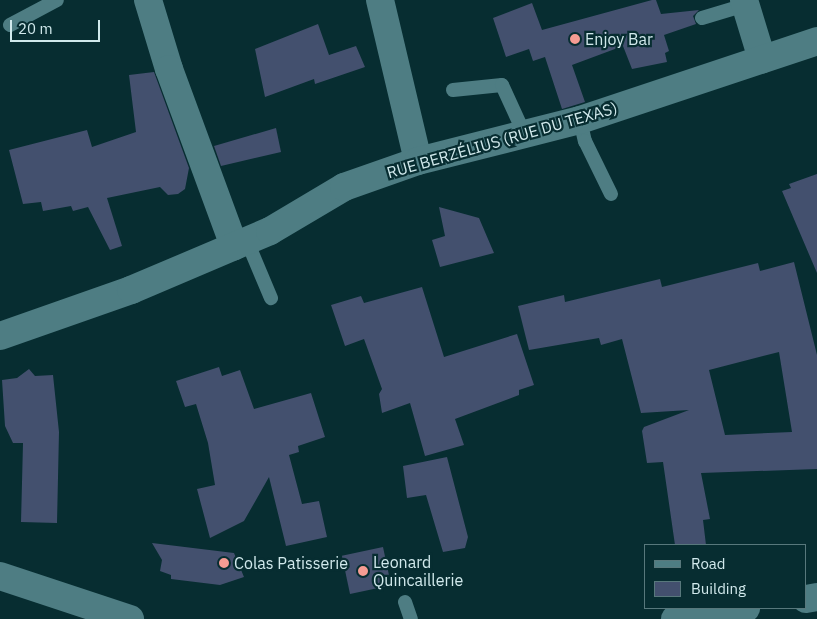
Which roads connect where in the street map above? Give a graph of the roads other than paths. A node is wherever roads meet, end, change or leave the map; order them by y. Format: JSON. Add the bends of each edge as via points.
{"nodes":[{"id":1,"x":57,"y":0,"type":"edge"},
{"id":2,"x":148,"y":0,"type":"edge"},
{"id":3,"x":380,"y":0,"type":"edge"},
{"id":4,"x":745,"y":2,"type":"edge"},
{"id":5,"x":702,"y":18,"type":"dead end"},
{"id":6,"x":10,"y":25,"type":"dead end"},
{"id":7,"x":817,"y":41,"type":"edge"},
{"id":8,"x":762,"y":59,"type":"junction"},
{"id":9,"x":453,"y":90,"type":"dead end"},
{"id":10,"x":580,"y":120,"type":"junction"},
{"id":11,"x":524,"y":133,"type":"junction"},
{"id":12,"x":418,"y":161,"type":"junction"},
{"id":13,"x":611,"y":194,"type":"dead end"},
{"id":14,"x":241,"y":243,"type":"junction"},
{"id":15,"x":271,"y":298,"type":"dead end"},
{"id":16,"x":0,"y":336,"type":"edge"},
{"id":17,"x":0,"y":576,"type":"edge"},
{"id":18,"x":405,"y":602,"type":"dead end"},
{"id":19,"x":740,"y":609,"type":"edge"},
{"id":20,"x":130,"y":619,"type":"edge"},
{"id":21,"x":411,"y":619,"type":"edge"},
{"id":22,"x":675,"y":619,"type":"edge"}],
"edges":[{"from":1,"to":6,"type":"lane"},
{"from":2,"to":14,"type":"street","via":[[172,78]]},
{"from":3,"to":12,"type":"street"},
{"from":4,"to":5,"type":"lane"},
{"from":4,"to":8,"type":"street"},
{"from":7,"to":8,"type":"street","name":"RUE BERZÉLIUS (RUE DU TEXAS)"},
{"from":8,"to":10,"type":"street","name":"RUE BERZÉLIUS (RUE DU TEXAS)"},
{"from":9,"to":11,"type":"lane","via":[[502,85]]},
{"from":10,"to":11,"type":"street","name":"RUE BERZÉLIUS (RUE DU TEXAS)"},
{"from":10,"to":13,"type":"lane","via":[[585,141]]},
{"from":11,"to":12,"type":"street","name":"RUE BERZÉLIUS (RUE DU TEXAS)"},
{"from":12,"to":14,"type":"street","name":"RUE BERZÉLIUS (RUE DU TEXAS)","via":[[344,186],[270,231]]},
{"from":14,"to":15,"type":"lane"},
{"from":14,"to":16,"type":"street","name":"RUE BERZÉLIUS (RUE DU TEXAS)","via":[[131,290]]},
{"from":17,"to":20,"type":"street"},
{"from":18,"to":21,"type":"lane"},
{"from":19,"to":22,"type":"street"}]}
